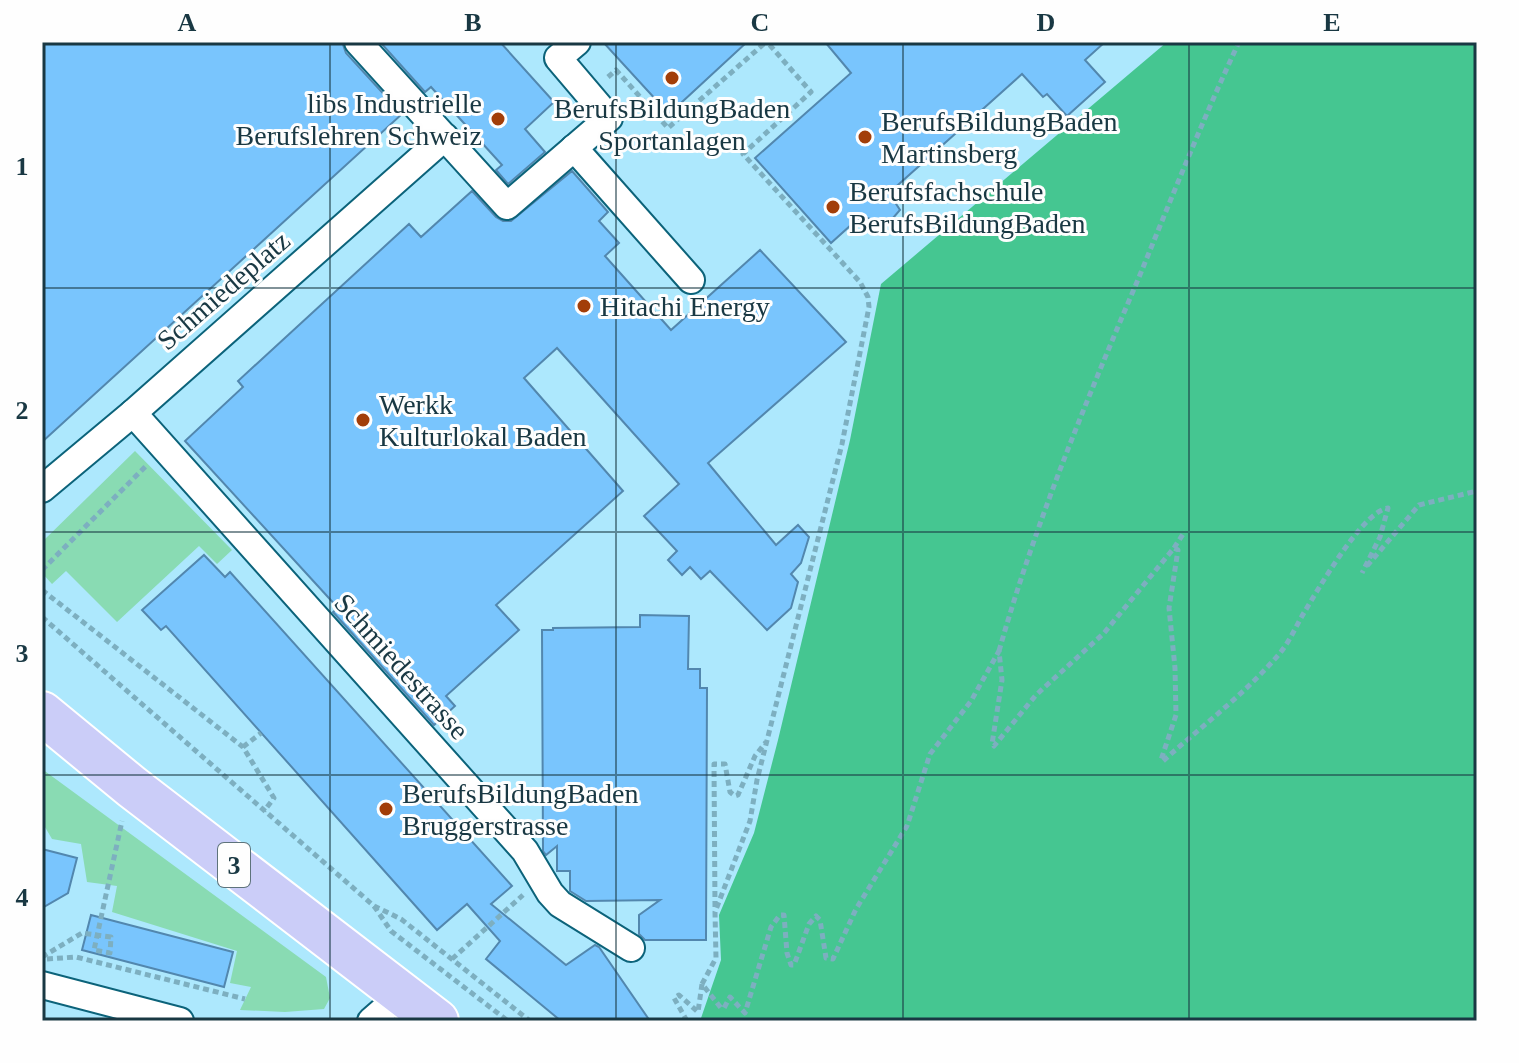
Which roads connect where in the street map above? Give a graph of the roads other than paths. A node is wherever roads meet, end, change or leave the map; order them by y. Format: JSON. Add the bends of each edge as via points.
{"nodes":[{"id":1,"x":358,"y":42,"type":"edge"},
{"id":2,"x":577,"y":42,"type":"edge"},
{"id":3,"x":445,"y":137,"type":"junction"},
{"id":4,"x":574,"y":148,"type":"junction"},
{"id":5,"x":691,"y":280,"type":"dead end"},
{"id":6,"x":133,"y":413,"type":"junction"},
{"id":7,"x":42,"y":489,"type":"edge"},
{"id":8,"x":42,"y":713,"type":"edge"},
{"id":9,"x":631,"y":948,"type":"dead end"},
{"id":10,"x":42,"y":985,"type":"edge"},
{"id":11,"x":402,"y":994,"type":"junction"},
{"id":12,"x":180,"y":1021,"type":"edge"},
{"id":13,"x":371,"y":1021,"type":"edge"},
{"id":14,"x":437,"y":1021,"type":"edge"}],
"edges":[{"from":1,"to":3,"type":"street"},
{"from":2,"to":4,"type":"street","via":[[558,58],[609,118]]},
{"from":3,"to":4,"type":"street","via":[[507,206]]},
{"from":3,"to":6,"type":"street","name":"Schmiedeplatz"},
{"from":4,"to":5,"type":"street"},
{"from":6,"to":7,"type":"street","name":"Schmiedeplatz"},
{"from":6,"to":9,"type":"street","name":"Schmiedestrasse","via":[[525,851],[560,904]]},
{"from":8,"to":11,"type":"main road","number":"3"},
{"from":10,"to":12,"type":"street"},
{"from":11,"to":13,"type":"street"},
{"from":11,"to":14,"type":"main road","number":"3"}]}
